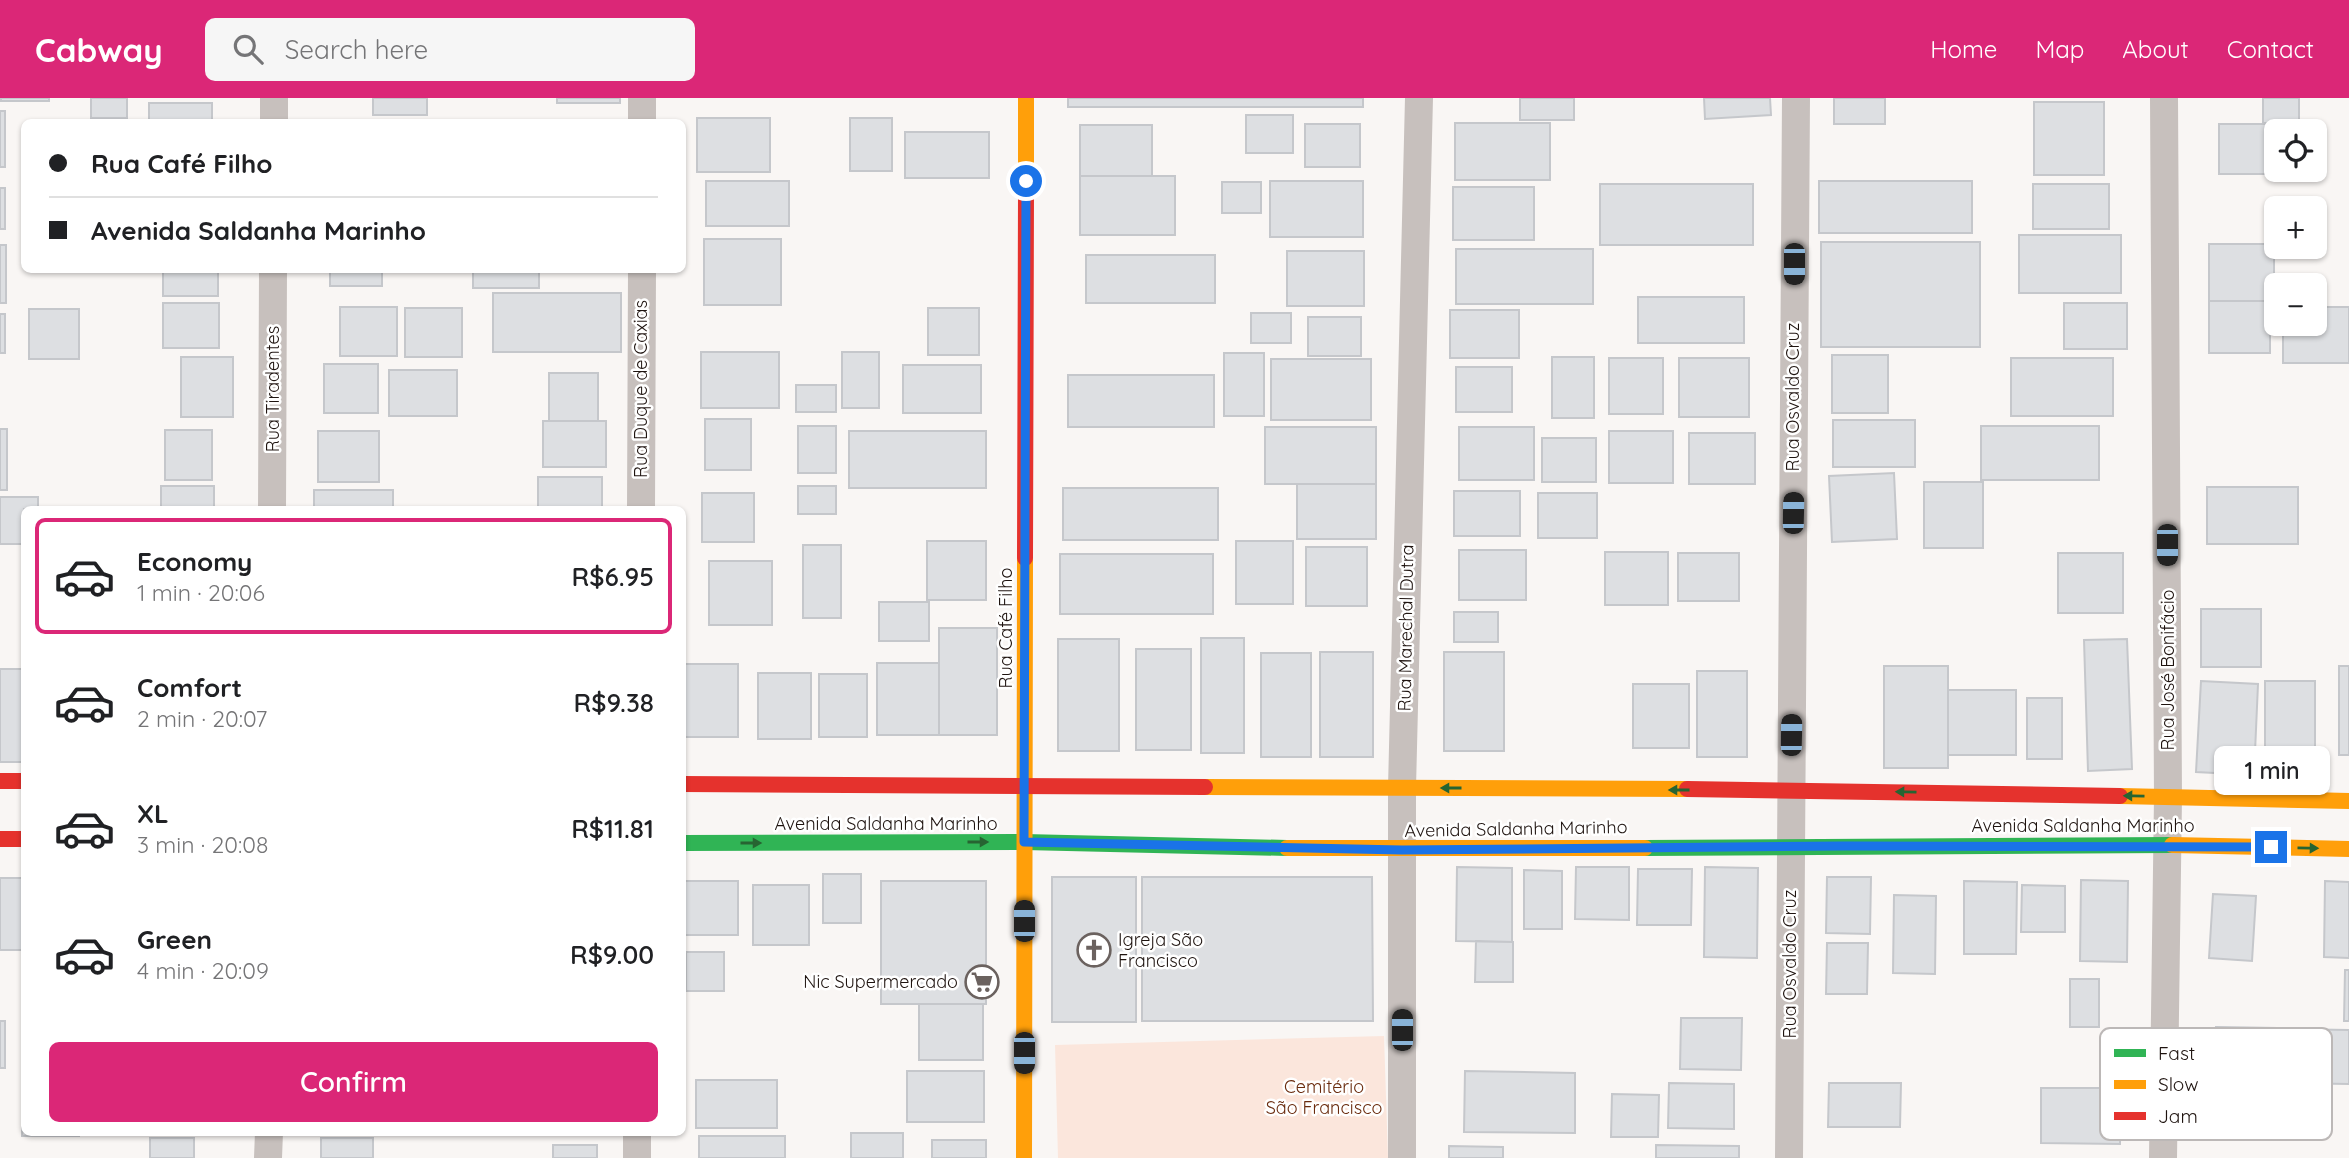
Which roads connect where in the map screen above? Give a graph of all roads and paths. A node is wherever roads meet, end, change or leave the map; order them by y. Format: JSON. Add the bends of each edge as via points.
{"nodes":[{"id":1,"x":274,"y":98,"type":"edge"},
{"id":2,"x":642,"y":98,"type":"edge"},
{"id":3,"x":1026,"y":98,"type":"edge"},
{"id":4,"x":1419,"y":98,"type":"edge"},
{"id":5,"x":1796,"y":98,"type":"edge"},
{"id":6,"x":2164,"y":98,"type":"edge"},
{"id":7,"x":274,"y":119,"type":"edge"},
{"id":8,"x":642,"y":119,"type":"edge"},
{"id":9,"x":273,"y":273,"type":"edge"},
{"id":10,"x":642,"y":273,"type":"edge"},
{"id":11,"x":272,"y":506,"type":"edge"},
{"id":12,"x":641,"y":506,"type":"edge"},
{"id":13,"x":0,"y":781,"type":"edge"},
{"id":14,"x":21,"y":781,"type":"edge"},
{"id":15,"x":686,"y":784,"type":"edge"},
{"id":16,"x":1026,"y":786,"type":"junction"},
{"id":17,"x":1402,"y":788,"type":"junction"},
{"id":18,"x":1791,"y":790,"type":"junction"},
{"id":19,"x":2168,"y":797,"type":"junction"},
{"id":20,"x":2349,"y":801,"type":"edge"},
{"id":21,"x":0,"y":839,"type":"edge"},
{"id":22,"x":21,"y":839,"type":"edge"},
{"id":23,"x":1024,"y":842,"type":"junction"},
{"id":24,"x":686,"y":843,"type":"edge"},
{"id":25,"x":2166,"y":845,"type":"junction"},
{"id":26,"x":1791,"y":846,"type":"junction"},
{"id":27,"x":2349,"y":849,"type":"edge"},
{"id":28,"x":1402,"y":850,"type":"junction"},
{"id":29,"x":2164,"y":1028,"type":"edge"},
{"id":30,"x":269,"y":1136,"type":"edge"},
{"id":31,"x":637,"y":1136,"type":"edge"},
{"id":32,"x":2163,"y":1140,"type":"edge"},
{"id":33,"x":268,"y":1158,"type":"edge"},
{"id":34,"x":637,"y":1158,"type":"edge"},
{"id":35,"x":1024,"y":1158,"type":"edge"},
{"id":36,"x":1402,"y":1158,"type":"edge"},
{"id":37,"x":1789,"y":1158,"type":"edge"},
{"id":38,"x":2163,"y":1158,"type":"edge"}],
"edges":[{"from":1,"to":7,"type":"street"},
{"from":2,"to":8,"type":"street"},
{"from":3,"to":16,"type":"street","name":"Rua Café Filho"},
{"from":4,"to":17,"type":"street","name":"Rua Marechal Dutra"},
{"from":5,"to":18,"type":"street","name":"Rua Osvaldo Cruz"},
{"from":6,"to":19,"type":"street","name":"Rua José Bonifácio"},
{"from":9,"to":11,"type":"street","name":"Rua Tiradentes"},
{"from":10,"to":12,"type":"street","name":"Rua Duque de Caxias"},
{"from":13,"to":14,"type":"street"},
{"from":15,"to":16,"type":"street","name":"Avenida Saldanha Marinho"},
{"from":16,"to":17,"type":"street","name":"Avenida Saldanha Marinho"},
{"from":16,"to":23,"type":"street","name":"Rua Café Filho"},
{"from":18,"to":17,"type":"street","name":"Avenida Saldanha Marinho","one_way":true},
{"from":17,"to":28,"type":"street","name":"Rua Marechal Dutra"},
{"from":19,"to":18,"type":"street","name":"Avenida Saldanha Marinho","one_way":true},
{"from":18,"to":26,"type":"street","name":"Rua Osvaldo Cruz"},
{"from":19,"to":20,"type":"street","name":"Avenida Saldanha Marinho"},
{"from":19,"to":25,"type":"street","name":"Rua José Bonifácio"},
{"from":21,"to":22,"type":"street"},
{"from":24,"to":23,"type":"street","name":"Avenida Saldanha Marinho","one_way":true},
{"from":23,"to":28,"type":"street","name":"Avenida Saldanha Marinho"},
{"from":23,"to":35,"type":"street","name":"Rua Café Filho"},
{"from":25,"to":26,"type":"street","name":"Avenida Saldanha Marinho"},
{"from":25,"to":27,"type":"street","name":"Avenida Saldanha Marinho","one_way":true},
{"from":25,"to":29,"type":"street","name":"Rua José Bonifácio"},
{"from":26,"to":28,"type":"street","name":"Avenida Saldanha Marinho"},
{"from":26,"to":37,"type":"street","name":"Rua Osvaldo Cruz"},
{"from":28,"to":36,"type":"street","name":"Rua Marechal Dutra"},
{"from":30,"to":33,"type":"street"},
{"from":31,"to":34,"type":"street"},
{"from":32,"to":38,"type":"street","name":"Rua José Bonifácio"}]}
